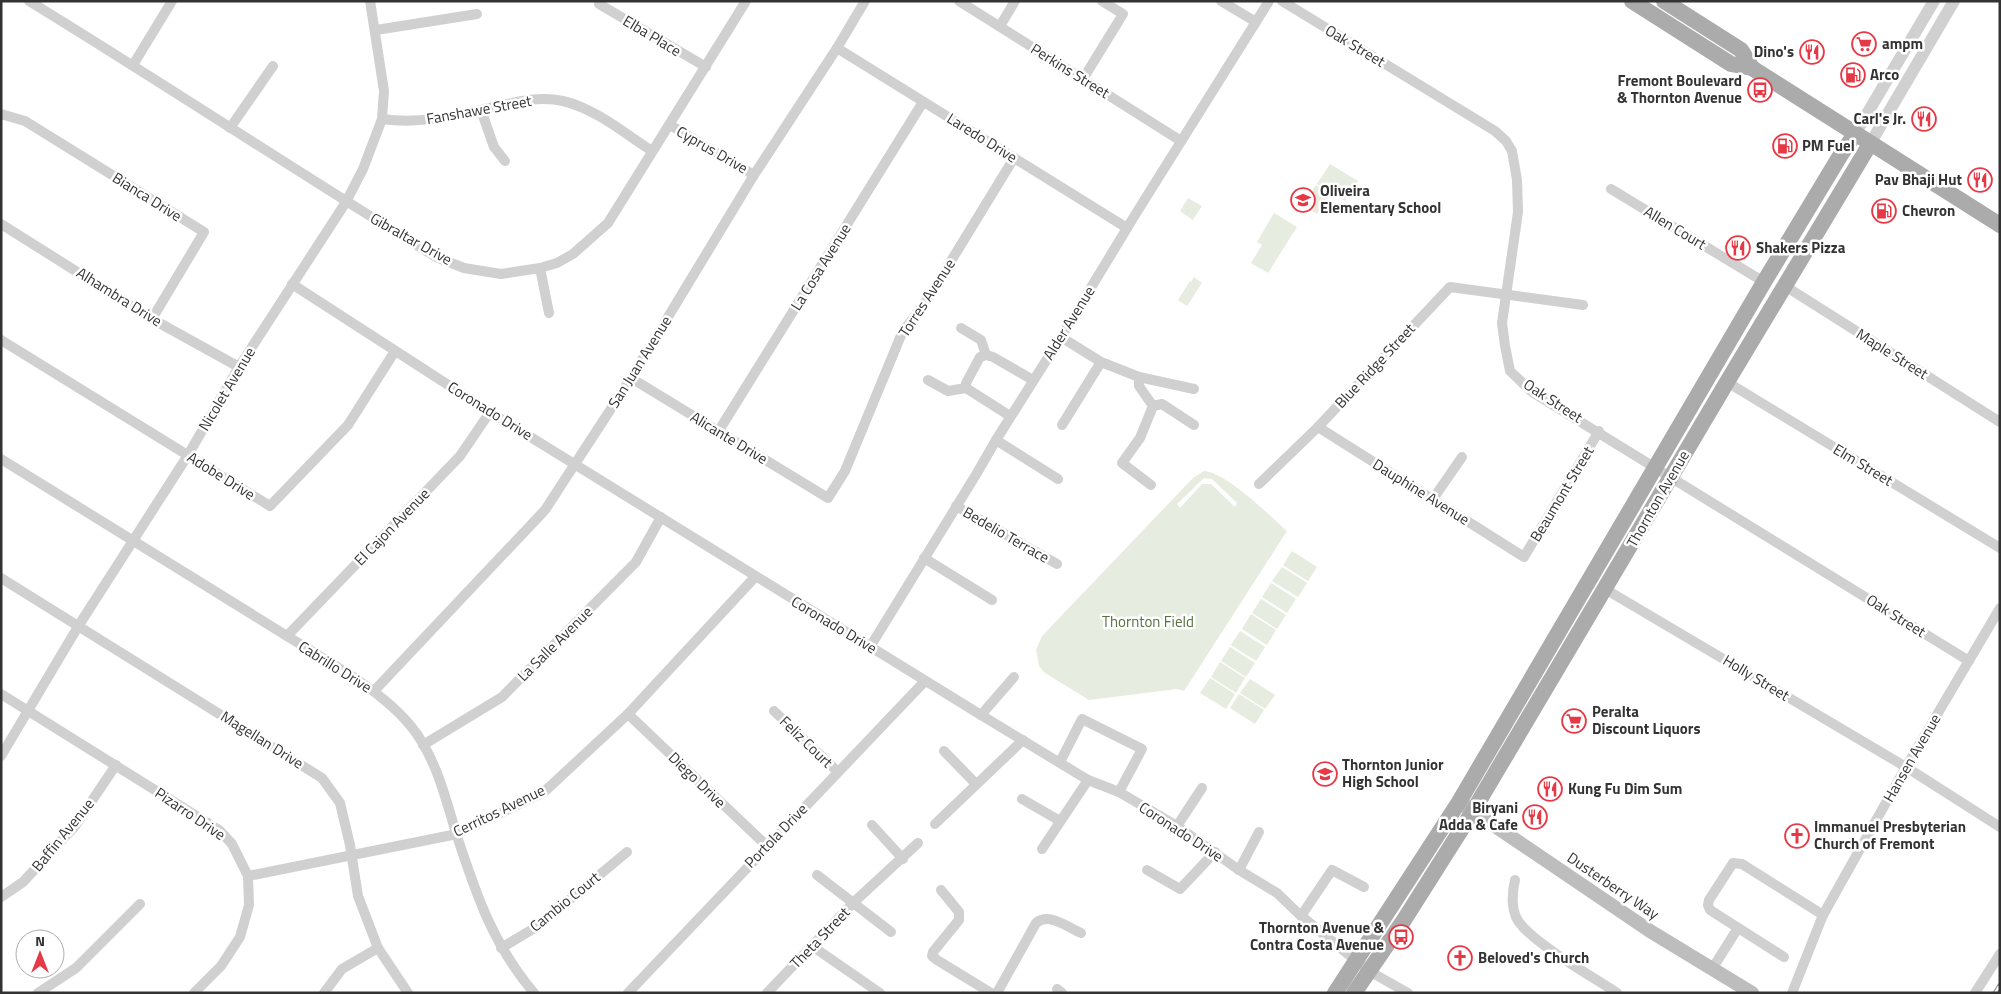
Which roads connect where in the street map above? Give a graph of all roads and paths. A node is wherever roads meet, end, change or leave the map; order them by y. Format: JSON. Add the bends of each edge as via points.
{"nodes":[{"id":1,"x":29,"y":1,"type":"edge"},
{"id":2,"x":172,"y":1,"type":"edge"},
{"id":3,"x":370,"y":1,"type":"edge"},
{"id":4,"x":746,"y":1,"type":"edge"},
{"id":5,"x":864,"y":1,"type":"edge"},
{"id":6,"x":959,"y":1,"type":"edge"},
{"id":7,"x":1016,"y":1,"type":"edge"},
{"id":8,"x":1102,"y":1,"type":"edge"},
{"id":9,"x":1221,"y":1,"type":"edge"},
{"id":10,"x":1269,"y":1,"type":"edge"},
{"id":11,"x":1282,"y":1,"type":"edge"},
{"id":12,"x":1632,"y":1,"type":"edge"},
{"id":13,"x":1664,"y":1,"type":"edge"},
{"id":14,"x":1934,"y":1,"type":"edge"},
{"id":15,"x":1954,"y":1,"type":"edge"},
{"id":16,"x":599,"y":4,"type":"dead end"},
{"id":17,"x":477,"y":14,"type":"dead end"},
{"id":18,"x":1256,"y":22,"type":"junction"},
{"id":19,"x":1000,"y":26,"type":"junction"},
{"id":20,"x":376,"y":30,"type":"junction"},
{"id":21,"x":837,"y":48,"type":"junction"},
{"id":22,"x":133,"y":65,"type":"junction"},
{"id":23,"x":273,"y":66,"type":"dead end"},
{"id":24,"x":706,"y":67,"type":"junction"},
{"id":25,"x":1752,"y":68,"type":"junction"},
{"id":26,"x":1083,"y":79,"type":"junction"},
{"id":27,"x":923,"y":102,"type":"junction"},
{"id":28,"x":481,"y":110,"type":"junction"},
{"id":29,"x":1,"y":114,"type":"edge"},
{"id":30,"x":382,"y":119,"type":"junction"},
{"id":31,"x":670,"y":125,"type":"junction"},
{"id":32,"x":230,"y":128,"type":"junction"},
{"id":33,"x":1855,"y":134,"type":"junction"},
{"id":34,"x":1181,"y":142,"type":"junction"},
{"id":35,"x":1870,"y":144,"type":"junction"},
{"id":36,"x":652,"y":151,"type":"junction"},
{"id":37,"x":1014,"y":158,"type":"junction"},
{"id":38,"x":505,"y":161,"type":"dead end"},
{"id":39,"x":754,"y":175,"type":"junction"},
{"id":40,"x":1612,"y":189,"type":"dead end"},
{"id":41,"x":346,"y":202,"type":"junction"},
{"id":42,"x":1,"y":224,"type":"edge"},
{"id":43,"x":2000,"y":225,"type":"edge"},
{"id":44,"x":1127,"y":228,"type":"junction"},
{"id":45,"x":540,"y":268,"type":"junction"},
{"id":46,"x":1764,"y":282,"type":"junction"},
{"id":47,"x":292,"y":284,"type":"junction"},
{"id":48,"x":1785,"y":286,"type":"junction"},
{"id":49,"x":1506,"y":294,"type":"junction"},
{"id":50,"x":1584,"y":304,"type":"dead end"},
{"id":51,"x":549,"y":313,"type":"dead end"},
{"id":52,"x":152,"y":319,"type":"junction"},
{"id":53,"x":961,"y":328,"type":"dead end"},
{"id":54,"x":1061,"y":337,"type":"junction"},
{"id":55,"x":1,"y":340,"type":"edge"},
{"id":56,"x":395,"y":351,"type":"junction"},
{"id":57,"x":986,"y":355,"type":"junction"},
{"id":58,"x":1101,"y":362,"type":"junction"},
{"id":59,"x":239,"y":367,"type":"junction"},
{"id":60,"x":631,"y":378,"type":"junction"},
{"id":61,"x":1139,"y":378,"type":"junction"},
{"id":62,"x":928,"y":380,"type":"dead end"},
{"id":63,"x":1033,"y":380,"type":"junction"},
{"id":64,"x":1726,"y":382,"type":"junction"},
{"id":65,"x":966,"y":388,"type":"junction"},
{"id":66,"x":1194,"y":389,"type":"dead end"},
{"id":67,"x":1153,"y":406,"type":"junction"},
{"id":68,"x":490,"y":412,"type":"junction"},
{"id":69,"x":1010,"y":416,"type":"junction"},
{"id":70,"x":2000,"y":422,"type":"edge"},
{"id":71,"x":1062,"y":425,"type":"dead end"},
{"id":72,"x":1194,"y":425,"type":"dead end"},
{"id":73,"x":1318,"y":427,"type":"junction"},
{"id":74,"x":1599,"y":431,"type":"junction"},
{"id":75,"x":718,"y":432,"type":"junction"},
{"id":76,"x":996,"y":440,"type":"junction"},
{"id":77,"x":188,"y":455,"type":"junction"},
{"id":78,"x":1462,"y":457,"type":"dead end"},
{"id":79,"x":1,"y":459,"type":"edge"},
{"id":80,"x":576,"y":465,"type":"junction"},
{"id":81,"x":1657,"y":467,"type":"junction"},
{"id":82,"x":1670,"y":478,"type":"junction"},
{"id":83,"x":1058,"y":479,"type":"dead end"},
{"id":84,"x":1259,"y":484,"type":"dead end"},
{"id":85,"x":1151,"y":485,"type":"dead end"},
{"id":86,"x":828,"y":498,"type":"joint"},
{"id":87,"x":1433,"y":499,"type":"junction"},
{"id":88,"x":956,"y":506,"type":"junction"},
{"id":89,"x":661,"y":517,"type":"junction"},
{"id":90,"x":134,"y":541,"type":"junction"},
{"id":91,"x":2000,"y":548,"type":"edge"},
{"id":92,"x":1524,"y":557,"type":"joint"},
{"id":93,"x":924,"y":558,"type":"junction"},
{"id":94,"x":1058,"y":564,"type":"dead end"},
{"id":95,"x":756,"y":577,"type":"junction"},
{"id":96,"x":1,"y":578,"type":"edge"},
{"id":97,"x":1605,"y":589,"type":"junction"},
{"id":98,"x":992,"y":600,"type":"dead end"},
{"id":99,"x":2000,"y":608,"type":"edge"},
{"id":100,"x":79,"y":625,"type":"junction"},
{"id":101,"x":287,"y":636,"type":"junction"},
{"id":102,"x":870,"y":647,"type":"junction"},
{"id":103,"x":1969,"y":661,"type":"junction"},
{"id":104,"x":1014,"y":677,"type":"dead end"},
{"id":105,"x":925,"y":681,"type":"junction"},
{"id":106,"x":374,"y":691,"type":"junction"},
{"id":107,"x":1,"y":694,"type":"edge"},
{"id":108,"x":28,"y":710,"type":"junction"},
{"id":109,"x":774,"y":711,"type":"dead end"},
{"id":110,"x":628,"y":714,"type":"junction"},
{"id":111,"x":981,"y":715,"type":"junction"},
{"id":112,"x":1023,"y":740,"type":"junction"},
{"id":113,"x":423,"y":745,"type":"junction"},
{"id":114,"x":944,"y":751,"type":"dead end"},
{"id":115,"x":1,"y":756,"type":"edge"},
{"id":116,"x":1060,"y":762,"type":"junction"},
{"id":117,"x":116,"y":765,"type":"junction"},
{"id":118,"x":1906,"y":767,"type":"junction"},
{"id":119,"x":838,"y":772,"type":"junction"},
{"id":120,"x":1088,"y":780,"type":"junction"},
{"id":121,"x":976,"y":784,"type":"junction"},
{"id":122,"x":1202,"y":788,"type":"dead end"},
{"id":123,"x":1119,"y":792,"type":"junction"},
{"id":124,"x":1022,"y":799,"type":"dead end"},
{"id":125,"x":1459,"y":802,"type":"junction"},
{"id":126,"x":1473,"y":811,"type":"junction"},
{"id":127,"x":1060,"y":821,"type":"junction"},
{"id":128,"x":936,"y":824,"type":"dead end"},
{"id":129,"x":872,"y":825,"type":"dead end"},
{"id":130,"x":1177,"y":826,"type":"junction"},
{"id":131,"x":2000,"y":827,"type":"edge"},
{"id":132,"x":1258,"y":832,"type":"dead end"},
{"id":133,"x":457,"y":834,"type":"junction"},
{"id":134,"x":918,"y":843,"type":"dead end"},
{"id":135,"x":767,"y":846,"type":"junction"},
{"id":136,"x":1042,"y":849,"type":"dead end"},
{"id":137,"x":626,"y":852,"type":"dead end"},
{"id":138,"x":1215,"y":852,"type":"junction"},
{"id":139,"x":352,"y":856,"type":"junction"},
{"id":140,"x":903,"y":859,"type":"junction"},
{"id":141,"x":1147,"y":870,"type":"dead end"},
{"id":142,"x":1239,"y":870,"type":"junction"},
{"id":143,"x":817,"y":875,"type":"dead end"},
{"id":144,"x":248,"y":876,"type":"junction"},
{"id":145,"x":1515,"y":880,"type":"dead end"},
{"id":146,"x":1364,"y":887,"type":"dead end"},
{"id":147,"x":941,"y":890,"type":"dead end"},
{"id":148,"x":1,"y":897,"type":"edge"},
{"id":149,"x":853,"y":903,"type":"junction"},
{"id":150,"x":140,"y":904,"type":"dead end"},
{"id":151,"x":1822,"y":915,"type":"junction"},
{"id":152,"x":1301,"y":916,"type":"junction"},
{"id":153,"x":1738,"y":928,"type":"junction"},
{"id":154,"x":891,"y":932,"type":"dead end"},
{"id":155,"x":1081,"y":933,"type":"dead end"},
{"id":156,"x":812,"y":946,"type":"junction"},
{"id":157,"x":378,"y":948,"type":"junction"},
{"id":158,"x":502,"y":948,"type":"junction"},
{"id":159,"x":2000,"y":954,"type":"edge"},
{"id":160,"x":1784,"y":957,"type":"dead end"},
{"id":161,"x":1363,"y":966,"type":"junction"},
{"id":162,"x":1712,"y":969,"type":"junction"},
{"id":163,"x":38,"y":993,"type":"edge"},
{"id":164,"x":194,"y":993,"type":"edge"},
{"id":165,"x":324,"y":993,"type":"edge"},
{"id":166,"x":408,"y":993,"type":"edge"},
{"id":167,"x":534,"y":993,"type":"edge"},
{"id":168,"x":628,"y":993,"type":"edge"},
{"id":169,"x":767,"y":993,"type":"edge"},
{"id":170,"x":880,"y":993,"type":"edge"},
{"id":171,"x":991,"y":993,"type":"edge"},
{"id":172,"x":996,"y":993,"type":"edge"},
{"id":173,"x":1335,"y":993,"type":"edge"},
{"id":174,"x":1354,"y":993,"type":"edge"},
{"id":175,"x":1408,"y":993,"type":"edge"},
{"id":176,"x":1617,"y":993,"type":"edge"},
{"id":177,"x":1752,"y":993,"type":"edge"},
{"id":178,"x":1792,"y":993,"type":"edge"},
{"id":179,"x":1975,"y":993,"type":"edge"}],
"edges":[{"from":1,"to":22,"type":"street","name":"Gibraltar Drive"},
{"from":2,"to":22,"type":"street"},
{"from":3,"to":20,"type":"street","name":"Nicolet Avenue"},
{"from":4,"to":24,"type":"street","name":"Gibraltar Drive"},
{"from":5,"to":21,"type":"street","name":"San Juan Avenue"},
{"from":6,"to":19,"type":"street","name":"Perkins Street"},
{"from":7,"to":19,"type":"street"},
{"from":8,"to":26,"type":"street","via":[[1123,14]]},
{"from":9,"to":18,"type":"street"},
{"from":10,"to":18,"type":"street","name":"Alder Avenue"},
{"from":11,"to":49,"type":"street","name":"Oak Street","via":[[1495,131],[1506,141],[1512,151],[1517,180],[1518,212]]},
{"from":12,"to":25,"type":"main road","via":[[1731,64]]},
{"from":13,"to":25,"type":"main road","via":[[1741,50]]},
{"from":14,"to":33,"type":"street","name":"Thornton Avenue"},
{"from":15,"to":35,"type":"street","name":"Thornton Avenue"},
{"from":16,"to":24,"type":"street","name":"Elba Place"},
{"from":17,"to":20,"type":"street"},
{"from":18,"to":34,"type":"street","name":"Alder Avenue"},
{"from":19,"to":26,"type":"street","name":"Perkins Street"},
{"from":20,"to":30,"type":"street","name":"Nicolet Avenue","via":[[384,91]]},
{"from":21,"to":27,"type":"street","name":"Laredo Drive"},
{"from":21,"to":39,"type":"street","name":"San Juan Avenue"},
{"from":22,"to":32,"type":"street","name":"Gibraltar Drive"},
{"from":23,"to":32,"type":"street"},
{"from":24,"to":31,"type":"street","name":"Gibraltar Drive"},
{"from":25,"to":33,"type":"main road"},
{"from":26,"to":34,"type":"street","name":"Perkins Street"},
{"from":27,"to":37,"type":"street","name":"Laredo Drive"},
{"from":27,"to":75,"type":"street","name":"La Cosa Avenue"},
{"from":28,"to":30,"type":"street","name":"Fanshawe Street","via":[[420,121]]},
{"from":28,"to":36,"type":"street","name":"Fanshawe Street","via":[[534,100],[563,101],[601,117]]},
{"from":28,"to":38,"type":"street","via":[[494,147]]},
{"from":29,"to":52,"type":"street","name":"Bianca Drive","via":[[25,121],[204,232]]},
{"from":30,"to":41,"type":"street","name":"Nicolet Avenue","via":[[367,162]]},
{"from":31,"to":36,"type":"street","name":"Gibraltar Drive"},
{"from":31,"to":39,"type":"street","name":"Cyprus Drive"},
{"from":32,"to":41,"type":"street","name":"Gibraltar Drive"},
{"from":33,"to":35,"type":"main road"},
{"from":33,"to":46,"type":"main road","name":"Thornton Avenue"},
{"from":34,"to":44,"type":"street","name":"Alder Avenue"},
{"from":35,"to":43,"type":"main road"},
{"from":35,"to":48,"type":"main road","name":"Thornton Avenue"},
{"from":36,"to":45,"type":"street","name":"Gibraltar Drive","via":[[608,223],[573,254]]},
{"from":37,"to":44,"type":"street","name":"Laredo Drive"},
{"from":37,"to":86,"type":"street","name":"Torres Avenue","via":[[929,297],[902,333],[845,472]]},
{"from":39,"to":60,"type":"street","name":"San Juan Avenue"},
{"from":40,"to":46,"type":"street","name":"Allen Court"},
{"from":41,"to":45,"type":"street","name":"Gibraltar Drive","via":[[436,257],[464,268],[502,274]]},
{"from":41,"to":47,"type":"street","name":"Nicolet Avenue"},
{"from":42,"to":52,"type":"street","name":"Alhambra Drive"},
{"from":44,"to":54,"type":"street","name":"Alder Avenue"},
{"from":45,"to":51,"type":"street"},
{"from":46,"to":81,"type":"main road","name":"Thornton Avenue"},
{"from":47,"to":56,"type":"street","name":"Coronado Drive"},
{"from":47,"to":59,"type":"street","name":"Nicolet Avenue"},
{"from":48,"to":64,"type":"main road","name":"Thornton Avenue"},
{"from":48,"to":70,"type":"street","name":"Maple Street"},
{"from":49,"to":50,"type":"street"},
{"from":49,"to":73,"type":"street","name":"Blue Ridge Street","via":[[1450,287]]},
{"from":49,"to":74,"type":"street","name":"Oak Street","via":[[1502,323],[1510,371],[1532,392]]},
{"from":52,"to":59,"type":"street","name":"Alhambra Drive"},
{"from":53,"to":57,"type":"street","via":[[981,340]]},
{"from":54,"to":58,"type":"street"},
{"from":54,"to":63,"type":"street","name":"Alder Avenue"},
{"from":55,"to":77,"type":"street","name":"Adobe Drive"},
{"from":56,"to":68,"type":"street","name":"Coronado Drive"},
{"from":56,"to":77,"type":"street","name":"Adobe Drive","via":[[348,425],[270,506]]},
{"from":57,"to":63,"type":"street"},
{"from":57,"to":65,"type":"street","via":[[980,357]]},
{"from":58,"to":61,"type":"street"},
{"from":58,"to":71,"type":"street"},
{"from":59,"to":77,"type":"street","name":"Nicolet Avenue"},
{"from":60,"to":75,"type":"street","name":"Alicante Drive"},
{"from":60,"to":80,"type":"street","name":"San Juan Avenue"},
{"from":61,"to":66,"type":"street"},
{"from":61,"to":67,"type":"street","via":[[1139,386]]},
{"from":62,"to":65,"type":"street","via":[[948,391]]},
{"from":63,"to":69,"type":"street","name":"Alder Avenue"},
{"from":64,"to":82,"type":"main road","name":"Thornton Avenue"},
{"from":64,"to":91,"type":"street","name":"Elm Street"},
{"from":65,"to":69,"type":"street"},
{"from":67,"to":72,"type":"street","via":[[1162,404]]},
{"from":67,"to":85,"type":"street","via":[[1140,438],[1122,463]]},
{"from":68,"to":80,"type":"street","name":"Coronado Drive"},
{"from":68,"to":101,"type":"street","name":"El Cajon Avenue","via":[[460,456]]},
{"from":69,"to":76,"type":"street","name":"Alder Avenue"},
{"from":73,"to":84,"type":"street","name":"Blue Ridge Street"},
{"from":73,"to":87,"type":"street","name":"Dauphine Avenue"},
{"from":74,"to":81,"type":"street","name":"Oak Street"},
{"from":74,"to":92,"type":"street","name":"Beaumont Street"},
{"from":75,"to":86,"type":"street","name":"Alicante Drive"},
{"from":76,"to":83,"type":"street"},
{"from":76,"to":88,"type":"street","name":"Alder Avenue"},
{"from":77,"to":90,"type":"street","name":"Nicolet Avenue"},
{"from":78,"to":87,"type":"street"},
{"from":79,"to":90,"type":"street","name":"Cabrillo Drive"},
{"from":80,"to":89,"type":"street","name":"Coronado Drive"},
{"from":80,"to":106,"type":"street","name":"San Juan Avenue","via":[[545,510]]},
{"from":81,"to":82,"type":"street","name":"Oak Street"},
{"from":81,"to":125,"type":"main road","name":"Thornton Avenue"},
{"from":82,"to":97,"type":"main road","name":"Thornton Avenue"},
{"from":82,"to":103,"type":"street","name":"Oak Street"},
{"from":87,"to":92,"type":"street","name":"Dauphine Avenue"},
{"from":88,"to":93,"type":"street","name":"Alder Avenue"},
{"from":88,"to":94,"type":"street","name":"Bedelio Terrace"},
{"from":89,"to":95,"type":"street","name":"Coronado Drive"},
{"from":89,"to":113,"type":"street","name":"La Salle Avenue","via":[[636,562],[502,697]]},
{"from":90,"to":100,"type":"street","name":"Nicolet Avenue"},
{"from":90,"to":101,"type":"street","name":"Cabrillo Drive"},
{"from":93,"to":98,"type":"street"},
{"from":93,"to":102,"type":"street","name":"Alder Avenue"},
{"from":95,"to":102,"type":"street","name":"Coronado Drive"},
{"from":95,"to":110,"type":"street","name":"Cerritos Avenue"},
{"from":96,"to":100,"type":"street","name":"Magellan Drive"},
{"from":97,"to":118,"type":"street","name":"Holly Street"},
{"from":97,"to":126,"type":"main road","name":"Thornton Avenue"},
{"from":99,"to":103,"type":"street","name":"Hansen Avenue"},
{"from":100,"to":108,"type":"street","name":"Nicolet Avenue"},
{"from":100,"to":139,"type":"street","name":"Magellan Drive","via":[[322,778],[340,803]]},
{"from":101,"to":106,"type":"street","name":"Cabrillo Drive"},
{"from":102,"to":105,"type":"street","name":"Coronado Drive"},
{"from":103,"to":118,"type":"street","name":"Hansen Avenue"},
{"from":104,"to":111,"type":"street"},
{"from":105,"to":111,"type":"street","name":"Coronado Drive"},
{"from":105,"to":119,"type":"street","name":"Portola Drive"},
{"from":106,"to":113,"type":"street","name":"Cabrillo Drive","via":[[411,726]]},
{"from":107,"to":108,"type":"street","name":"Pizarro Drive"},
{"from":108,"to":115,"type":"street","name":"Nicolet Avenue"},
{"from":108,"to":117,"type":"street","name":"Pizarro Drive"},
{"from":109,"to":119,"type":"street","name":"Feliz Court"},
{"from":110,"to":133,"type":"street","name":"Cerritos Avenue","via":[[544,792]]},
{"from":110,"to":135,"type":"street","name":"Diego Drive"},
{"from":111,"to":112,"type":"street","name":"Coronado Drive"},
{"from":112,"to":116,"type":"street","name":"Coronado Drive"},
{"from":112,"to":121,"type":"street"},
{"from":113,"to":133,"type":"street","name":"Cabrillo Drive"},
{"from":114,"to":121,"type":"street"},
{"from":116,"to":120,"type":"street","name":"Coronado Drive"},
{"from":116,"to":123,"type":"street","via":[[1082,719],[1142,749]]},
{"from":117,"to":144,"type":"street","name":"Pizarro Drive","via":[[219,830],[232,844]]},
{"from":117,"to":148,"type":"street","name":"Baffin Avenue","via":[[75,826],[23,882]]},
{"from":118,"to":131,"type":"street","name":"Holly Street"},
{"from":118,"to":151,"type":"street","name":"Hansen Avenue"},
{"from":119,"to":135,"type":"street","name":"Portola Drive"},
{"from":120,"to":123,"type":"street","name":"Coronado Drive"},
{"from":120,"to":127,"type":"street"},
{"from":121,"to":128,"type":"street"},
{"from":122,"to":130,"type":"street"},
{"from":123,"to":130,"type":"street","name":"Coronado Drive"},
{"from":124,"to":127,"type":"street"},
{"from":125,"to":126,"type":"main road","name":"Dusterberry Way"},
{"from":125,"to":161,"type":"main road","name":"Thornton Avenue"},
{"from":126,"to":161,"type":"main road","name":"Thornton Avenue","via":[[1404,920]]},
{"from":126,"to":162,"type":"main road","name":"Dusterberry Way"},
{"from":127,"to":136,"type":"street"},
{"from":129,"to":140,"type":"street"},
{"from":130,"to":138,"type":"street","name":"Coronado Drive"},
{"from":132,"to":142,"type":"street"},
{"from":133,"to":139,"type":"street","name":"Cerritos Avenue"},
{"from":133,"to":158,"type":"street","name":"Cabrillo Drive","via":[[479,902]]},
{"from":134,"to":140,"type":"street","name":"Theta Street"},
{"from":135,"to":168,"type":"street","name":"Portola Drive"},
{"from":137,"to":158,"type":"street","name":"Cambio Court","via":[[538,926]]},
{"from":138,"to":141,"type":"street","via":[[1180,890]]},
{"from":138,"to":142,"type":"street","name":"Coronado Drive"},
{"from":139,"to":144,"type":"street","name":"Cerritos Avenue"},
{"from":139,"to":157,"type":"street","name":"Magellan Drive","via":[[358,896]]},
{"from":140,"to":149,"type":"street","name":"Theta Street"},
{"from":142,"to":152,"type":"street","name":"Coronado Drive","via":[[1277,892]]},
{"from":143,"to":149,"type":"street"},
{"from":144,"to":164,"type":"street","name":"Pizarro Drive","via":[[249,905],[240,937],[221,966]]},
{"from":145,"to":176,"type":"street","via":[[1512,896],[1516,919],[1535,940]]},
{"from":146,"to":152,"type":"street","via":[[1332,870]]},
{"from":147,"to":171,"type":"street","via":[[959,912],[959,920],[932,956]]},
{"from":149,"to":154,"type":"street"},
{"from":149,"to":156,"type":"street","name":"Theta Street"},
{"from":150,"to":163,"type":"street","via":[[76,968]]},
{"from":151,"to":153,"type":"street","via":[[1742,864],[1733,863],[1708,905],[1710,910]]},
{"from":151,"to":178,"type":"street","name":"Hansen Avenue"},
{"from":152,"to":161,"type":"street","name":"Coronado Drive"},
{"from":153,"to":160,"type":"street"},
{"from":153,"to":162,"type":"street"},
{"from":155,"to":172,"type":"street","via":[[1048,918],[1041,919]]},
{"from":156,"to":169,"type":"street","name":"Theta Street"},
{"from":156,"to":170,"type":"street"},
{"from":157,"to":165,"type":"street","via":[[342,969]]},
{"from":157,"to":166,"type":"street","name":"Magellan Drive"},
{"from":158,"to":167,"type":"street","name":"Cabrillo Drive"},
{"from":159,"to":179,"type":"street"},
{"from":161,"to":173,"type":"main road","name":"Thornton Avenue"},
{"from":161,"to":174,"type":"main road","name":"Thornton Avenue"},
{"from":161,"to":175,"type":"street","name":"Coronado Drive"},
{"from":162,"to":177,"type":"main road","name":"Dusterberry Way"}]}
